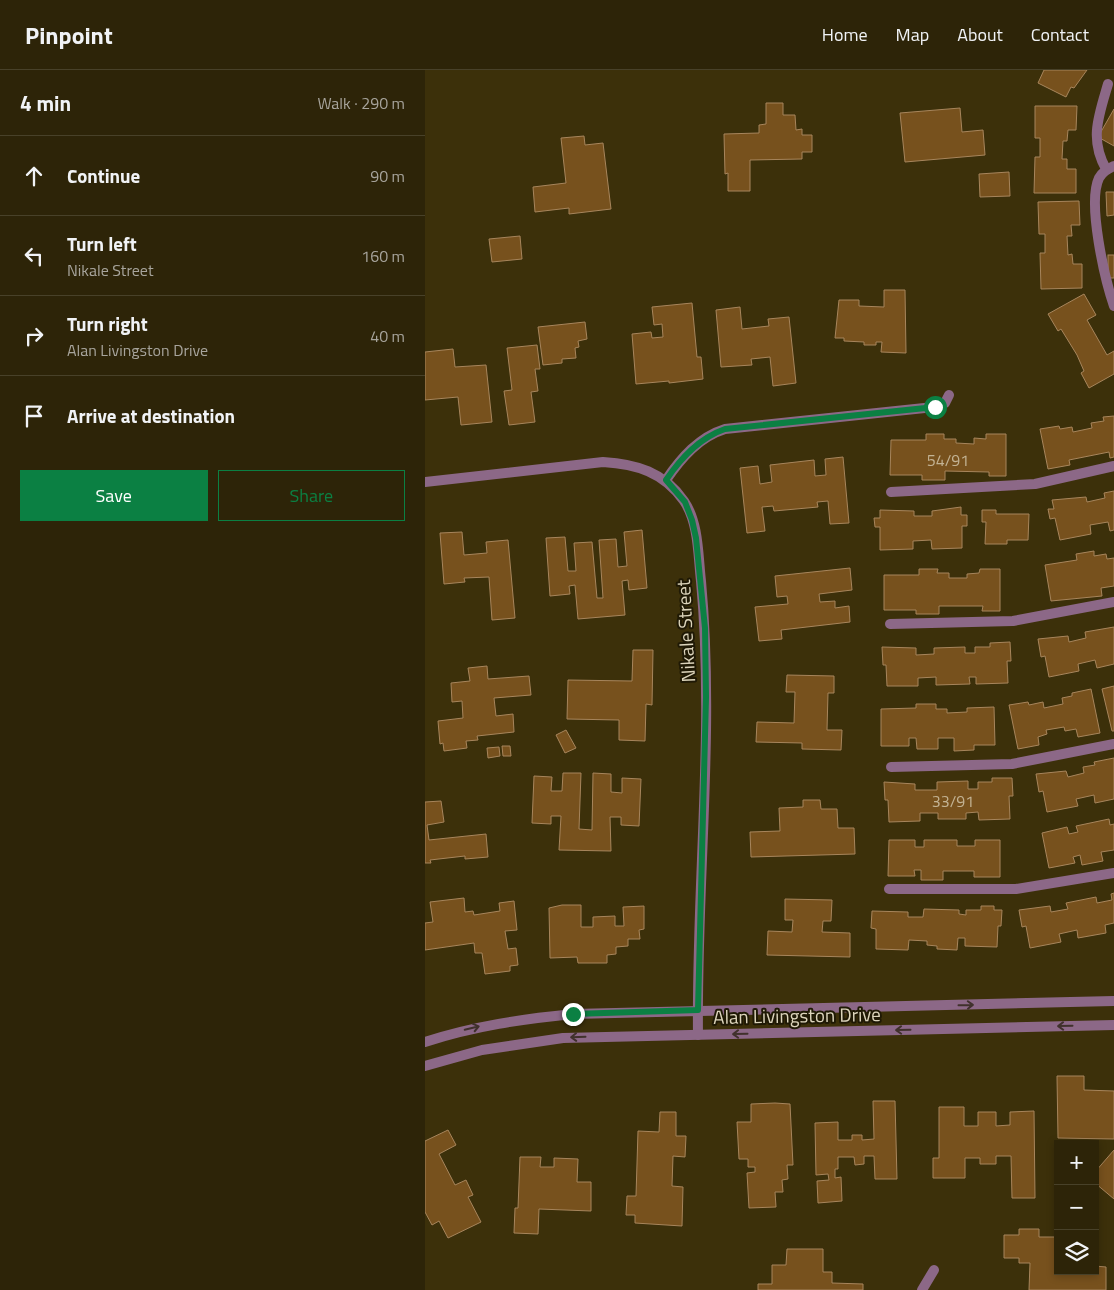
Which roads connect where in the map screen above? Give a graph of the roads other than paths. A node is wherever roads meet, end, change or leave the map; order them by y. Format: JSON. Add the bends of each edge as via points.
{"nodes":[{"id":1,"x":1108,"y":84,"type":"dead end"},
{"id":2,"x":1110,"y":168,"type":"edge"},
{"id":3,"x":1114,"y":306,"type":"edge"},
{"id":4,"x":949,"y":395,"type":"dead end"},
{"id":5,"x":1114,"y":466,"type":"edge"},
{"id":6,"x":666,"y":480,"type":"junction"},
{"id":7,"x":425,"y":482,"type":"edge"},
{"id":8,"x":891,"y":492,"type":"dead end"},
{"id":9,"x":1114,"y":602,"type":"edge"},
{"id":10,"x":890,"y":624,"type":"dead end"},
{"id":11,"x":1114,"y":744,"type":"edge"},
{"id":12,"x":891,"y":767,"type":"dead end"},
{"id":13,"x":1114,"y":872,"type":"edge"},
{"id":14,"x":889,"y":889,"type":"dead end"},
{"id":15,"x":1114,"y":1001,"type":"edge"},
{"id":16,"x":698,"y":1010,"type":"junction"},
{"id":17,"x":1114,"y":1025,"type":"edge"},
{"id":18,"x":698,"y":1035,"type":"junction"},
{"id":19,"x":425,"y":1042,"type":"edge"},
{"id":20,"x":425,"y":1066,"type":"edge"},
{"id":21,"x":934,"y":1270,"type":"dead end"},
{"id":22,"x":922,"y":1290,"type":"edge"}],
"edges":[{"from":1,"to":2,"type":"street","via":[[1099,113],[1096,144],[1097,154]]},
{"from":2,"to":3,"type":"street","via":[[1100,177],[1096,188],[1096,220],[1107,285]]},
{"from":4,"to":6,"type":"street","via":[[945,403],[935,407],[725,429],[709,434],[679,462]]},
{"from":5,"to":8,"type":"street","via":[[1035,484]]},
{"from":6,"to":7,"type":"street","name":"Nikale Street","via":[[624,463],[603,462]]},
{"from":6,"to":16,"type":"street","name":"Nikale Street","via":[[685,502],[692,520],[705,628]]},
{"from":9,"to":10,"type":"street","via":[[1013,621]]},
{"from":11,"to":12,"type":"street","via":[[1012,764]]},
{"from":13,"to":14,"type":"street","via":[[1016,890]]},
{"from":16,"to":15,"type":"street","name":"Alan Livingston Drive","one_way":true},
{"from":16,"to":18,"type":"street","name":"Nikale Street"},
{"from":19,"to":16,"type":"street","name":"Alan Livingston Drive","one_way":true,"via":[[476,1027],[525,1019]]},
{"from":17,"to":18,"type":"street","name":"Alan Livingston Drive","one_way":true},
{"from":18,"to":20,"type":"street","name":"Alan Livingston Drive","one_way":true,"via":[[524,1042]]},
{"from":21,"to":22,"type":"street"}]}
